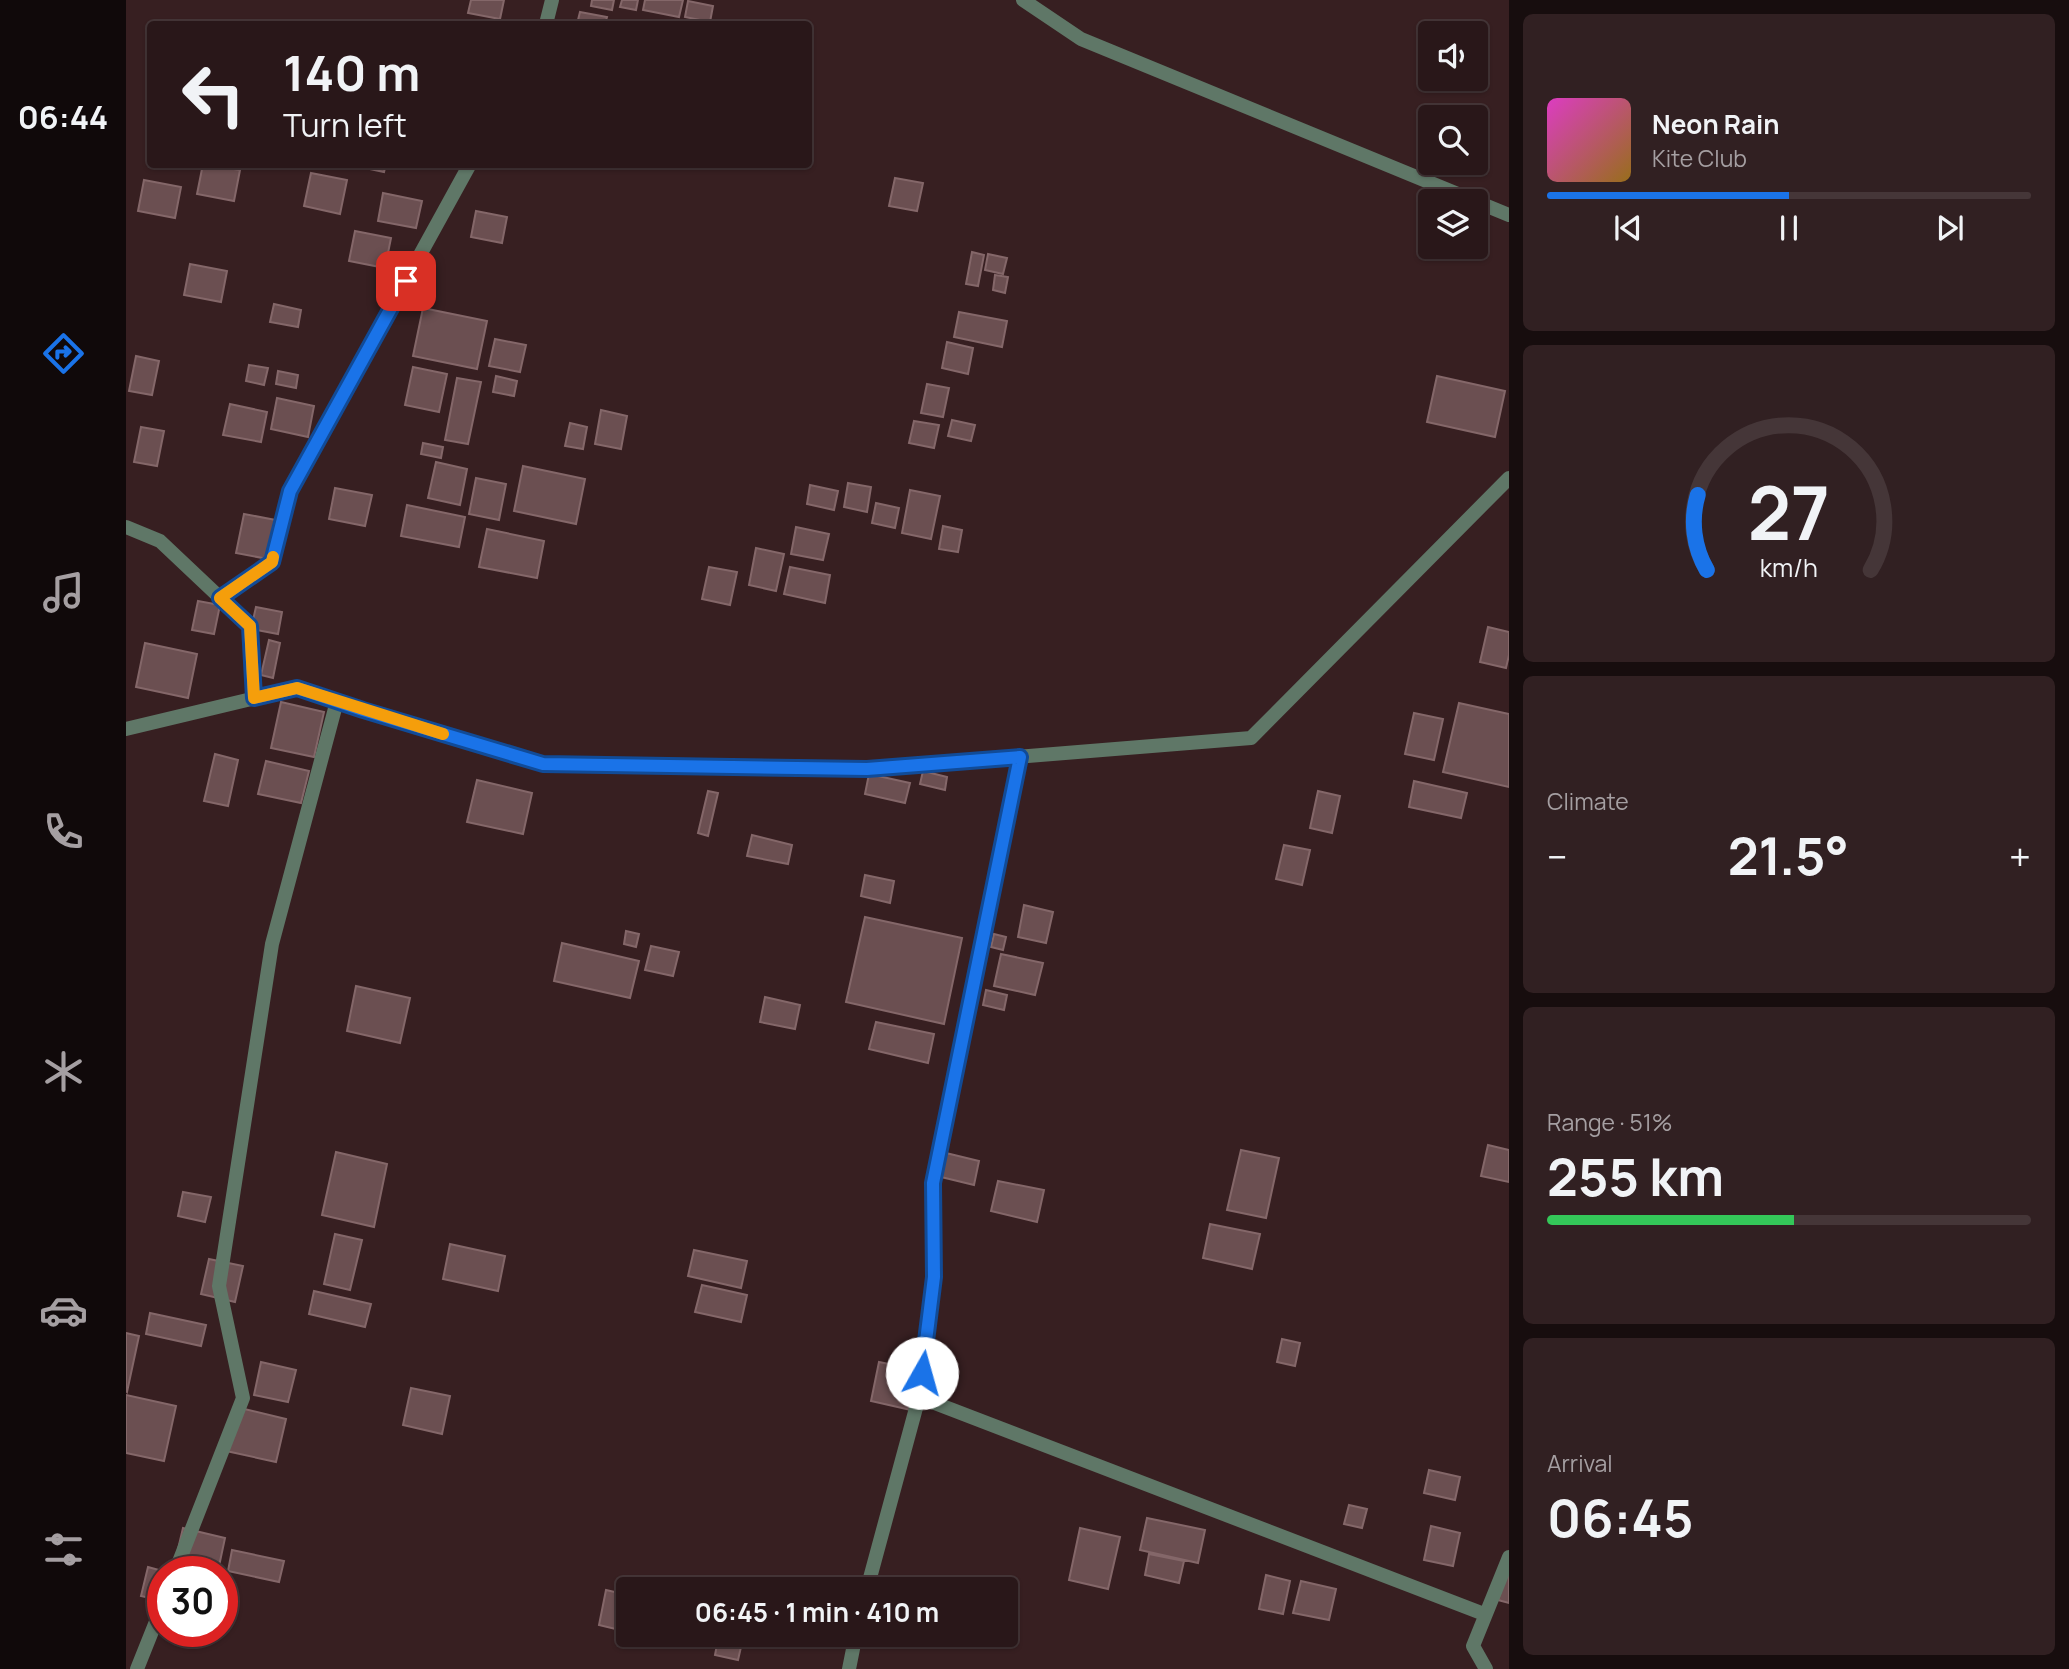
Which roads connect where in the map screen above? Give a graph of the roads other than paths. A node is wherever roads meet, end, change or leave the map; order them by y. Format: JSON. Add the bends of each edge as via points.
{"nodes":[{"id":1,"x":552,"y":0,"type":"edge"},
{"id":2,"x":1023,"y":0,"type":"edge"},
{"id":3,"x":547,"y":21,"type":"edge"},
{"id":4,"x":468,"y":168,"type":"edge"},
{"id":5,"x":1509,"y":215,"type":"edge"},
{"id":6,"x":1509,"y":478,"type":"edge"},
{"id":7,"x":126,"y":527,"type":"edge"},
{"id":8,"x":220,"y":598,"type":"junction"},
{"id":9,"x":254,"y":698,"type":"junction"},
{"id":10,"x":337,"y":701,"type":"junction"},
{"id":11,"x":126,"y":729,"type":"edge"},
{"id":12,"x":1020,"y":757,"type":"junction"},
{"id":13,"x":919,"y":1397,"type":"junction"},
{"id":14,"x":181,"y":1556,"type":"edge"},
{"id":15,"x":1509,"y":1557,"type":"edge"},
{"id":16,"x":870,"y":1577,"type":"edge"},
{"id":17,"x":1484,"y":1614,"type":"junction"},
{"id":18,"x":147,"y":1644,"type":"edge"},
{"id":19,"x":853,"y":1647,"type":"edge"},
{"id":20,"x":137,"y":1669,"type":"edge"},
{"id":21,"x":849,"y":1669,"type":"edge"},
{"id":22,"x":1486,"y":1669,"type":"edge"}],
"edges":[{"from":1,"to":3,"type":"street"},
{"from":2,"to":5,"type":"street","via":[[1081,39]]},
{"from":4,"to":8,"type":"street","via":[[290,491],[272,562]]},
{"from":6,"to":12,"type":"street","via":[[1251,738]]},
{"from":7,"to":8,"type":"street","via":[[160,541]]},
{"from":8,"to":9,"type":"street","via":[[250,626]]},
{"from":9,"to":10,"type":"street","via":[[297,688]]},
{"from":9,"to":11,"type":"street"},
{"from":10,"to":12,"type":"street","via":[[543,764],[867,769]]},
{"from":10,"to":14,"type":"street","via":[[272,944],[219,1286],[243,1398]]},
{"from":12,"to":13,"type":"street","via":[[933,1183],[934,1277]]},
{"from":13,"to":16,"type":"street"},
{"from":13,"to":17,"type":"street"},
{"from":15,"to":17,"type":"street"},
{"from":17,"to":22,"type":"street","via":[[1473,1646]]},
{"from":18,"to":20,"type":"street"},
{"from":19,"to":21,"type":"street"}]}
